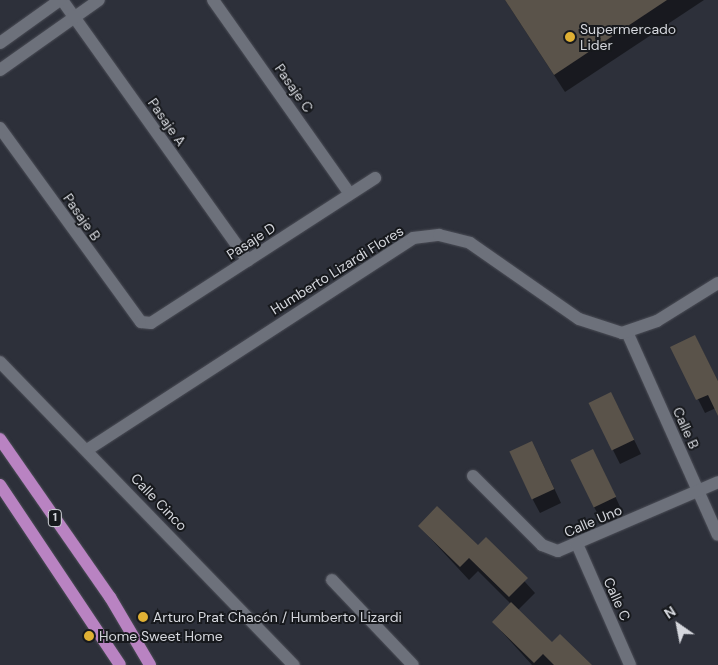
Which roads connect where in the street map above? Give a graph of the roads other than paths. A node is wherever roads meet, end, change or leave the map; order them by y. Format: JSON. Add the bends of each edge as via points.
{"nodes":[{"id":1,"x":61,"y":0,"type":"edge"},
{"id":2,"x":99,"y":0,"type":"edge"},
{"id":3,"x":213,"y":0,"type":"edge"},
{"id":4,"x":74,"y":17,"type":"junction"},
{"id":5,"x":0,"y":43,"type":"edge"},
{"id":6,"x":0,"y":70,"type":"edge"},
{"id":7,"x":0,"y":128,"type":"edge"},
{"id":8,"x":375,"y":178,"type":"dead end"},
{"id":9,"x":350,"y":194,"type":"junction"},
{"id":10,"x":248,"y":262,"type":"junction"},
{"id":11,"x":718,"y":283,"type":"edge"},
{"id":12,"x":141,"y":322,"type":"joint"},
{"id":13,"x":627,"y":332,"type":"junction"},
{"id":14,"x":0,"y":362,"type":"edge"},
{"id":15,"x":0,"y":440,"type":"edge"},
{"id":16,"x":87,"y":450,"type":"junction"},
{"id":17,"x":473,"y":476,"type":"dead end"},
{"id":18,"x":718,"y":482,"type":"edge"},
{"id":19,"x":0,"y":485,"type":"edge"},
{"id":20,"x":698,"y":491,"type":"junction"},
{"id":21,"x":718,"y":535,"type":"edge"},
{"id":22,"x":577,"y":544,"type":"junction"},
{"id":23,"x":332,"y":580,"type":"dead end"},
{"id":24,"x":120,"y":665,"type":"edge"},
{"id":25,"x":150,"y":665,"type":"edge"},
{"id":26,"x":294,"y":665,"type":"edge"},
{"id":27,"x":413,"y":665,"type":"edge"},
{"id":28,"x":630,"y":665,"type":"edge"}],
"edges":[{"from":1,"to":4,"type":"street","name":"Pasaje A"},
{"from":1,"to":5,"type":"street"},
{"from":2,"to":4,"type":"street"},
{"from":3,"to":9,"type":"street","name":"Pasaje C"},
{"from":4,"to":6,"type":"street"},
{"from":4,"to":10,"type":"street","name":"Pasaje A"},
{"from":7,"to":12,"type":"street","name":"Pasaje B"},
{"from":8,"to":9,"type":"street","name":"Pasaje D"},
{"from":9,"to":10,"type":"street","name":"Pasaje D"},
{"from":10,"to":12,"type":"street","name":"Pasaje D","via":[[151,323]]},
{"from":11,"to":13,"type":"street","name":"Humberto Lizardi Flores","via":[[657,321]]},
{"from":13,"to":16,"type":"street","name":"Humberto Lizardi Flores","via":[[600,328],[579,318],[470,244],[450,236],[426,235],[401,244]]},
{"from":13,"to":20,"type":"street","name":"Calle B"},
{"from":14,"to":16,"type":"street","name":"Calle Cinco"},
{"from":15,"to":25,"type":"main road","number":"1","via":[[110,597]]},
{"from":16,"to":26,"type":"street","name":"Calle Cinco"},
{"from":17,"to":22,"type":"street","name":"Calle Uno","via":[[547,549],[558,551]]},
{"from":18,"to":20,"type":"street","name":"Calle Uno"},
{"from":19,"to":24,"type":"main road","number":"1"},
{"from":20,"to":21,"type":"street","name":"Calle B"},
{"from":20,"to":22,"type":"street","name":"Calle Uno"},
{"from":22,"to":28,"type":"street","name":"Calle C"},
{"from":23,"to":27,"type":"street"}]}
